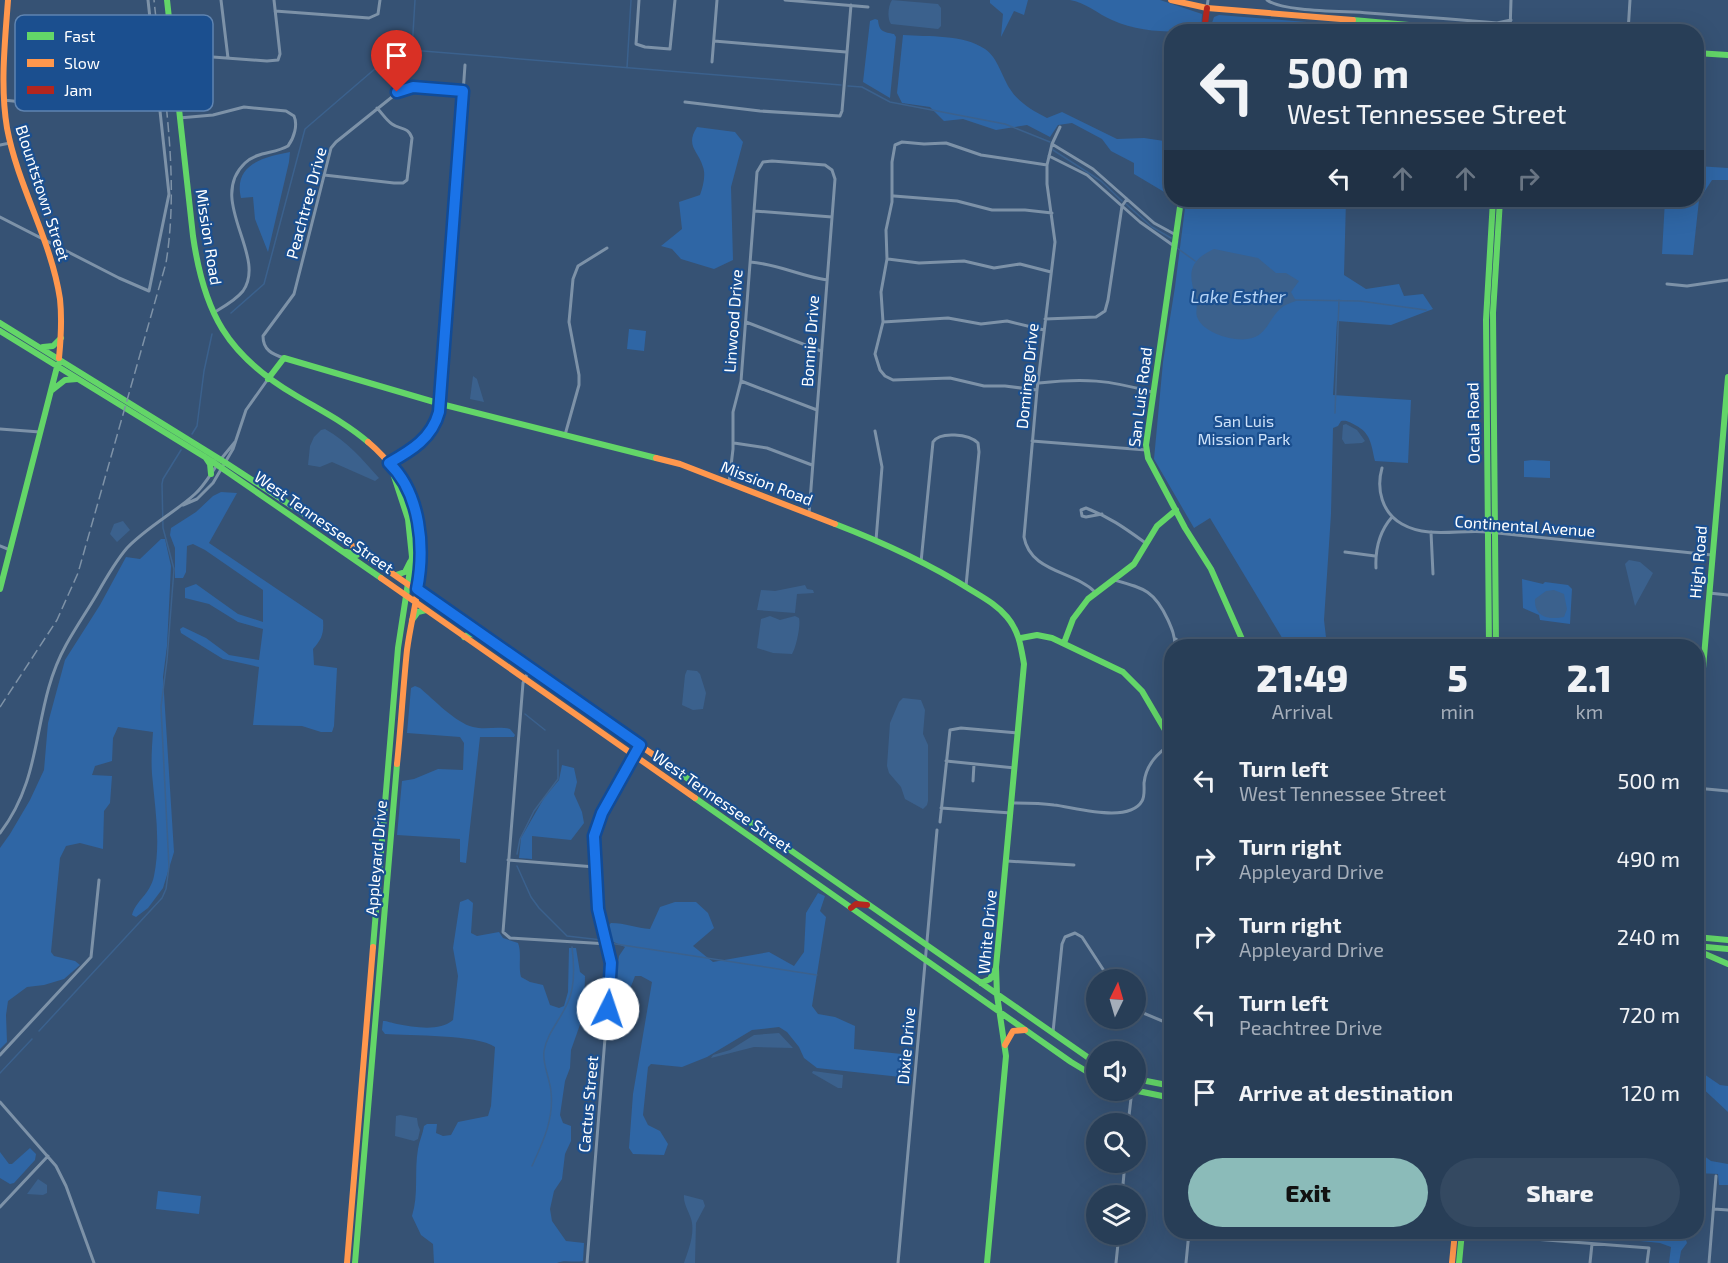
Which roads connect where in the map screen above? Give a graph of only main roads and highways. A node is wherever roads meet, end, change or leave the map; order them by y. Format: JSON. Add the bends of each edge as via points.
{"nodes":[{"id":1,"x":8,"y":0,"type":"edge"},
{"id":2,"x":167,"y":0,"type":"edge"},
{"id":3,"x":1171,"y":0,"type":"edge"},
{"id":4,"x":1207,"y":9,"type":"junction"},
{"id":5,"x":168,"y":15,"type":"edge"},
{"id":6,"x":1205,"y":24,"type":"edge"},
{"id":7,"x":1390,"y":24,"type":"edge"},
{"id":8,"x":1704,"y":54,"type":"edge"},
{"id":9,"x":1728,"y":56,"type":"edge"},
{"id":10,"x":1,"y":91,"type":"edge"},
{"id":11,"x":178,"y":111,"type":"edge"},
{"id":12,"x":1179,"y":207,"type":"edge"},
{"id":13,"x":1493,"y":207,"type":"edge"},
{"id":14,"x":1499,"y":207,"type":"edge"},
{"id":15,"x":1493,"y":239,"type":"junction"},
{"id":16,"x":1487,"y":297,"type":"junction"},
{"id":17,"x":1494,"y":301,"type":"junction"},
{"id":18,"x":0,"y":323,"type":"edge"},
{"id":19,"x":0,"y":331,"type":"edge"},
{"id":20,"x":61,"y":339,"type":"junction"},
{"id":21,"x":41,"y":347,"type":"junction"},
{"id":22,"x":1490,"y":348,"type":"junction"},
{"id":23,"x":59,"y":358,"type":"junction"},
{"id":24,"x":57,"y":365,"type":"junction"},
{"id":25,"x":1728,"y":377,"type":"edge"},
{"id":26,"x":268,"y":379,"type":"junction"},
{"id":27,"x":81,"y":380,"type":"junction"},
{"id":28,"x":51,"y":391,"type":"junction"},
{"id":29,"x":441,"y":404,"type":"junction"},
{"id":30,"x":173,"y":433,"type":"junction"},
{"id":31,"x":206,"y":457,"type":"junction"},
{"id":32,"x":389,"y":463,"type":"junction"},
{"id":33,"x":222,"y":464,"type":"junction"},
{"id":34,"x":211,"y":474,"type":"road end"},
{"id":35,"x":295,"y":508,"type":"junction"},
{"id":36,"x":283,"y":509,"type":"junction"},
{"id":37,"x":1176,"y":510,"type":"junction"},
{"id":38,"x":344,"y":552,"type":"junction"},
{"id":39,"x":362,"y":552,"type":"junction"},
{"id":40,"x":412,"y":559,"type":"junction"},
{"id":41,"x":396,"y":575,"type":"junction"},
{"id":42,"x":409,"y":584,"type":"junction"},
{"id":43,"x":0,"y":589,"type":"edge"},
{"id":44,"x":417,"y":589,"type":"junction"},
{"id":45,"x":1493,"y":590,"type":"junction"},
{"id":46,"x":407,"y":597,"type":"junction"},
{"id":47,"x":414,"y":602,"type":"junction"},
{"id":48,"x":426,"y":610,"type":"junction"},
{"id":49,"x":410,"y":626,"type":"junction"},
{"id":50,"x":483,"y":636,"type":"junction"},
{"id":51,"x":464,"y":637,"type":"junction"},
{"id":52,"x":1020,"y":638,"type":"junction"},
{"id":53,"x":1242,"y":639,"type":"edge"},
{"id":54,"x":1490,"y":639,"type":"edge"},
{"id":55,"x":1496,"y":639,"type":"edge"},
{"id":56,"x":1064,"y":643,"type":"junction"},
{"id":57,"x":1704,"y":653,"type":"edge"},
{"id":58,"x":584,"y":706,"type":"junction"},
{"id":59,"x":578,"y":716,"type":"junction"},
{"id":60,"x":1164,"y":730,"type":"edge"},
{"id":61,"x":396,"y":739,"type":"junction"},
{"id":62,"x":704,"y":790,"type":"junction"},
{"id":63,"x":698,"y":800,"type":"junction"},
{"id":64,"x":786,"y":847,"type":"junction"},
{"id":65,"x":778,"y":857,"type":"junction"},
{"id":66,"x":867,"y":904,"type":"junction"},
{"id":67,"x":851,"y":908,"type":"junction"},
{"id":68,"x":1704,"y":938,"type":"edge"},
{"id":69,"x":1728,"y":940,"type":"edge"},
{"id":70,"x":1704,"y":948,"type":"edge"},
{"id":71,"x":1724,"y":948,"type":"edge"},
{"id":72,"x":1704,"y":952,"type":"edge"},
{"id":73,"x":1727,"y":963,"type":"edge"},
{"id":74,"x":996,"y":967,"type":"junction"},
{"id":75,"x":980,"y":983,"type":"junction"},
{"id":76,"x":997,"y":995,"type":"junction"},
{"id":77,"x":1000,"y":1012,"type":"junction"},
{"id":78,"x":1025,"y":1030,"type":"junction"},
{"id":79,"x":1005,"y":1046,"type":"junction"},
{"id":80,"x":1086,"y":1057,"type":"edge"},
{"id":81,"x":1086,"y":1058,"type":"edge"},
{"id":82,"x":368,"y":1062,"type":"junction"},
{"id":83,"x":1071,"y":1062,"type":"junction"},
{"id":84,"x":1086,"y":1071,"type":"edge"},
{"id":85,"x":1146,"y":1081,"type":"edge"},
{"id":86,"x":1164,"y":1084,"type":"edge"},
{"id":87,"x":1146,"y":1093,"type":"edge"},
{"id":88,"x":1164,"y":1096,"type":"edge"},
{"id":89,"x":358,"y":1141,"type":"junction"},
{"id":90,"x":366,"y":1142,"type":"junction"},
{"id":91,"x":361,"y":1195,"type":"junction"},
{"id":92,"x":353,"y":1198,"type":"junction"},
{"id":93,"x":1457,"y":1239,"type":"edge"},
{"id":94,"x":1458,"y":1239,"type":"edge"},
{"id":95,"x":347,"y":1263,"type":"edge"},
{"id":96,"x":355,"y":1263,"type":"edge"},
{"id":97,"x":987,"y":1263,"type":"edge"},
{"id":98,"x":1452,"y":1263,"type":"edge"},
{"id":99,"x":1459,"y":1263,"type":"edge"}],
"edges":[{"from":1,"to":10,"type":"main road","name":"Blountstown Street"},
{"from":2,"to":5,"type":"main road","name":"Mission Road"},
{"from":3,"to":4,"type":"main road"},
{"from":4,"to":6,"type":"main road"},
{"from":4,"to":7,"type":"main road"},
{"from":8,"to":9,"type":"main road"},
{"from":10,"to":20,"type":"main road","name":"Blountstown Street","via":[[10,142],[58,291]]},
{"from":11,"to":26,"type":"main road","name":"Mission Road","via":[[204,292],[235,348]]},
{"from":12,"to":37,"type":"main road","name":"San Luis Road","via":[[1146,450]]},
{"from":13,"to":15,"type":"main road","name":"Ocala Road"},
{"from":14,"to":15,"type":"main road","name":"Ocala Road"},
{"from":15,"to":16,"type":"main road","name":"Ocala Road"},
{"from":15,"to":17,"type":"main road","name":"Ocala Road"},
{"from":16,"to":17,"type":"main road"},
{"from":16,"to":22,"type":"main road","name":"Ocala Road"},
{"from":17,"to":22,"type":"main road","name":"Ocala Road"},
{"from":18,"to":21,"type":"main road","name":"West Tennessee Street"},
{"from":19,"to":24,"type":"main road"},
{"from":20,"to":21,"type":"main road","via":[[53,346]]},
{"from":20,"to":23,"type":"main road","name":"Blountstown Street"},
{"from":21,"to":23,"type":"main road","name":"West Tennessee Street"},
{"from":22,"to":45,"type":"main road","name":"Ocala Road"},
{"from":23,"to":24,"type":"main road","name":"Blountstown Street"},
{"from":23,"to":30,"type":"main road","name":"West Tennessee Street"},
{"from":24,"to":27,"type":"main road"},
{"from":24,"to":28,"type":"main road","name":"Blountstown Street"},
{"from":25,"to":57,"type":"main road","name":"High Road"},
{"from":26,"to":29,"type":"main road","name":"Mission Road","via":[[284,358]]},
{"from":26,"to":32,"type":"main road","name":"Mission Road","via":[[349,425]]},
{"from":27,"to":28,"type":"main road","via":[[66,380]]},
{"from":27,"to":30,"type":"main road"},
{"from":28,"to":43,"type":"main road","name":"Blountstown Street"},
{"from":29,"to":32,"type":"main road","via":[[430,432],[416,447]]},
{"from":29,"to":52,"type":"main road","name":"Mission Road","via":[[661,458],[876,540],[966,586],[998,607]]},
{"from":30,"to":31,"type":"main road","name":"West Tennessee Street"},
{"from":30,"to":33,"type":"main road","name":"West Tennessee Street","via":[[182,435]]},
{"from":31,"to":33,"type":"main road","name":"West Tennessee Street"},
{"from":31,"to":34,"type":"main road"},
{"from":32,"to":40,"type":"main road","name":"Appleyard Drive","via":[[407,515]]},
{"from":32,"to":44,"type":"main road","name":"Appleyard Drive","via":[[404,482],[417,520],[421,558]]},
{"from":33,"to":35,"type":"main road","name":"West Tennessee Street"},
{"from":33,"to":36,"type":"main road","name":"West Tennessee Street"},
{"from":35,"to":36,"type":"main road"},
{"from":35,"to":39,"type":"main road","name":"West Tennessee Street"},
{"from":36,"to":38,"type":"main road","name":"West Tennessee Street"},
{"from":37,"to":53,"type":"main road","name":"San Luis Road","via":[[1210,569]]},
{"from":37,"to":56,"type":"main road","via":[[1157,526],[1134,564],[1095,592],[1079,609]]},
{"from":38,"to":39,"type":"main road"},
{"from":38,"to":46,"type":"main road","name":"West Tennessee Street"},
{"from":39,"to":41,"type":"main road","name":"West Tennessee Street"},
{"from":40,"to":41,"type":"main road","via":[[405,572]]},
{"from":40,"to":42,"type":"main road","name":"Appleyard Drive"},
{"from":41,"to":42,"type":"main road","name":"West Tennessee Street"},
{"from":42,"to":44,"type":"main road","name":"West Tennessee Street"},
{"from":42,"to":46,"type":"main road","name":"Appleyard Drive"},
{"from":44,"to":47,"type":"main road","name":"Appleyard Drive"},
{"from":44,"to":50,"type":"main road","name":"West Tennessee Street"},
{"from":45,"to":54,"type":"main road","name":"Ocala Road"},
{"from":45,"to":55,"type":"main road","name":"Ocala Road"},
{"from":46,"to":47,"type":"main road","name":"West Tennessee Street"},
{"from":46,"to":61,"type":"main road","name":"Appleyard Drive","via":[[398,648]]},
{"from":47,"to":48,"type":"main road","name":"West Tennessee Street"},
{"from":47,"to":49,"type":"main road","name":"Appleyard Drive"},
{"from":48,"to":49,"type":"main road","via":[[416,615]]},
{"from":48,"to":51,"type":"main road","name":"West Tennessee Street"},
{"from":49,"to":61,"type":"main road","name":"Appleyard Drive"},
{"from":50,"to":51,"type":"main road"},
{"from":50,"to":58,"type":"main road","name":"West Tennessee Street"},
{"from":51,"to":59,"type":"main road","name":"West Tennessee Street"},
{"from":52,"to":56,"type":"main road","via":[[1042,636]]},
{"from":52,"to":74,"type":"main road","name":"White Drive","via":[[1024,664]]},
{"from":56,"to":60,"type":"main road","via":[[1129,677],[1142,691]]},
{"from":58,"to":59,"type":"main road"},
{"from":58,"to":62,"type":"main road","name":"West Tennessee Street"},
{"from":59,"to":63,"type":"main road","name":"West Tennessee Street"},
{"from":61,"to":82,"type":"main road","name":"Appleyard Drive"},
{"from":62,"to":63,"type":"main road"},
{"from":62,"to":64,"type":"main road","name":"West Tennessee Street"},
{"from":63,"to":65,"type":"main road","name":"West Tennessee Street"},
{"from":64,"to":65,"type":"main road"},
{"from":64,"to":66,"type":"main road","name":"West Tennessee Street"},
{"from":65,"to":67,"type":"main road","name":"West Tennessee Street"},
{"from":66,"to":67,"type":"main road"},
{"from":66,"to":75,"type":"main road","name":"West Tennessee Street"},
{"from":67,"to":77,"type":"main road","name":"West Tennessee Street"},
{"from":68,"to":69,"type":"main road"},
{"from":70,"to":71,"type":"main road"},
{"from":71,"to":73,"type":"main road","via":[[1716,955]]},
{"from":72,"to":73,"type":"main road"},
{"from":74,"to":75,"type":"main road","via":[[990,979]]},
{"from":74,"to":76,"type":"main road","name":"White Drive"},
{"from":75,"to":76,"type":"main road","name":"West Tennessee Street"},
{"from":76,"to":77,"type":"main road","name":"White Drive"},
{"from":76,"to":80,"type":"main road","name":"West Tennessee Street"},
{"from":77,"to":78,"type":"main road","name":"West Tennessee Street"},
{"from":77,"to":79,"type":"main road","name":"White Drive"},
{"from":78,"to":79,"type":"main road","via":[[1013,1031]]},
{"from":78,"to":83,"type":"main road","name":"West Tennessee Street"},
{"from":79,"to":97,"type":"main road","name":"White Drive"},
{"from":81,"to":83,"type":"main road"},
{"from":82,"to":89,"type":"main road","name":"Appleyard Drive"},
{"from":82,"to":90,"type":"main road","name":"Appleyard Drive"},
{"from":83,"to":84,"type":"main road","name":"West Tennessee Street"},
{"from":85,"to":86,"type":"main road"},
{"from":87,"to":88,"type":"main road"},
{"from":89,"to":90,"type":"main road"},
{"from":89,"to":92,"type":"main road","name":"Appleyard Drive"},
{"from":90,"to":91,"type":"main road","name":"Appleyard Drive"},
{"from":91,"to":92,"type":"main road"},
{"from":91,"to":96,"type":"main road","name":"Appleyard Drive"},
{"from":92,"to":95,"type":"main road","name":"Appleyard Drive"},
{"from":93,"to":98,"type":"main road"},
{"from":94,"to":99,"type":"main road"}]}
